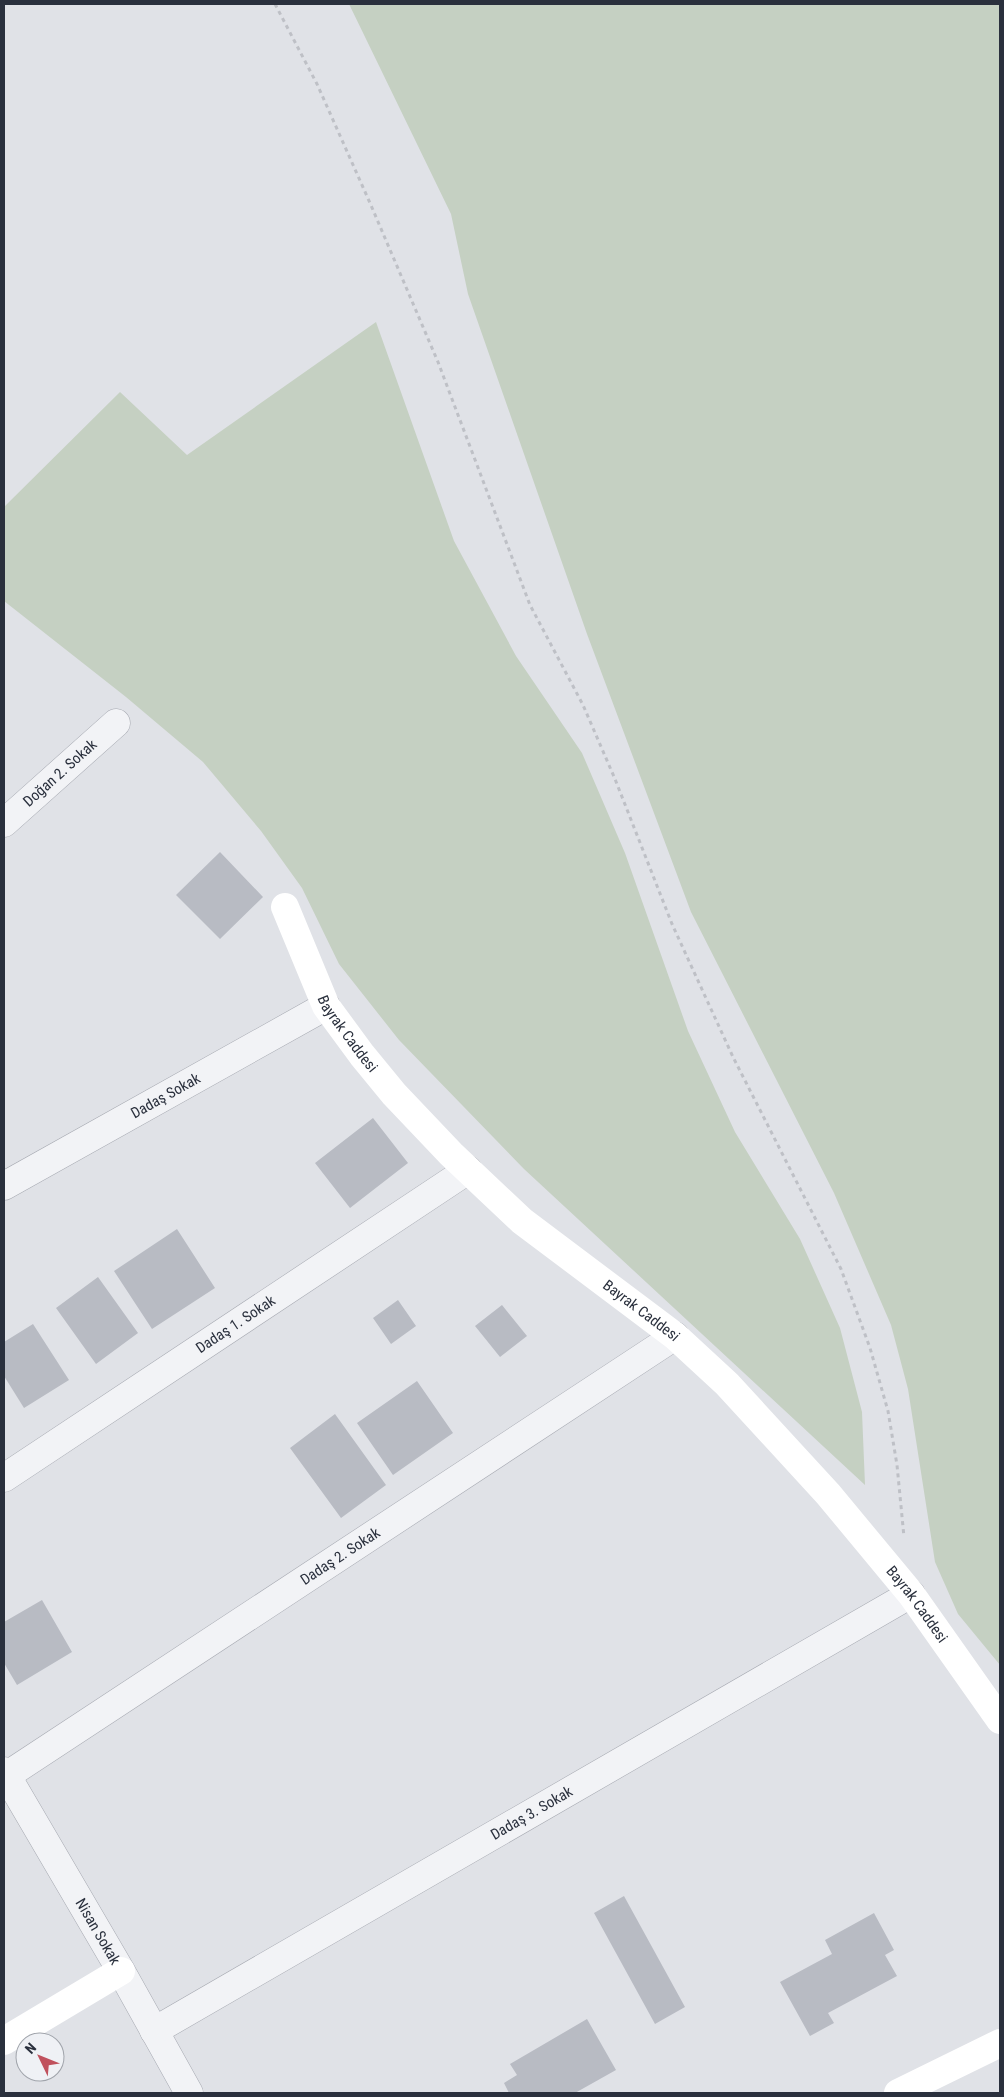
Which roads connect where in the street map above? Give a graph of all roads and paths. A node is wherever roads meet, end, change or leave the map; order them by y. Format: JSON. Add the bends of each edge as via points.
{"nodes":[{"id":1,"x":275,"y":4,"type":"edge"},
{"id":2,"x":116,"y":723,"type":"dead end"},
{"id":3,"x":4,"y":823,"type":"edge"},
{"id":4,"x":285,"y":907,"type":"dead end"},
{"id":5,"x":326,"y":1006,"type":"junction"},
{"id":6,"x":468,"y":1170,"type":"junction"},
{"id":7,"x":4,"y":1186,"type":"edge"},
{"id":8,"x":675,"y":1336,"type":"junction"},
{"id":9,"x":4,"y":1478,"type":"edge"},
{"id":10,"x":905,"y":1545,"type":"dead end"},
{"id":11,"x":911,"y":1594,"type":"junction"},
{"id":12,"x":1000,"y":1720,"type":"edge"},
{"id":13,"x":5,"y":1773,"type":"edge"},
{"id":14,"x":121,"y":1971,"type":"junction"},
{"id":15,"x":154,"y":2032,"type":"junction"},
{"id":16,"x":4,"y":2041,"type":"edge"},
{"id":17,"x":1000,"y":2042,"type":"edge"},
{"id":18,"x":189,"y":2093,"type":"edge"},
{"id":19,"x":898,"y":2093,"type":"edge"}],
"edges":[{"from":1,"to":10,"type":"path","via":[[317,84],[370,203],[438,362],[530,605],[586,714],[676,932],[733,1057],[841,1269],[870,1348],[888,1411]]},
{"from":2,"to":3,"type":"street","name":"Doğan 2. Sokak"},
{"from":4,"to":5,"type":"street","name":"Bayrak Caddesi"},
{"from":5,"to":6,"type":"street","name":"Bayrak Caddesi","via":[[394,1094]]},
{"from":5,"to":7,"type":"street","name":"Dadaş Sokak"},
{"from":6,"to":8,"type":"street","name":"Bayrak Caddesi","via":[[522,1221]]},
{"from":6,"to":9,"type":"street","name":"Dadaş 1. Sokak"},
{"from":8,"to":11,"type":"street","name":"Bayrak Caddesi","via":[[780,1439]]},
{"from":8,"to":13,"type":"street","name":"Dadaş 2. Sokak"},
{"from":11,"to":12,"type":"street","name":"Bayrak Caddesi"},
{"from":11,"to":15,"type":"street","name":"Dadaş 3. Sokak"},
{"from":13,"to":14,"type":"street","name":"Nisan Sokak"},
{"from":14,"to":15,"type":"street","name":"Nisan Sokak"},
{"from":14,"to":16,"type":"street"},
{"from":15,"to":18,"type":"street","name":"Nisan Sokak"},
{"from":17,"to":19,"type":"street"}]}
